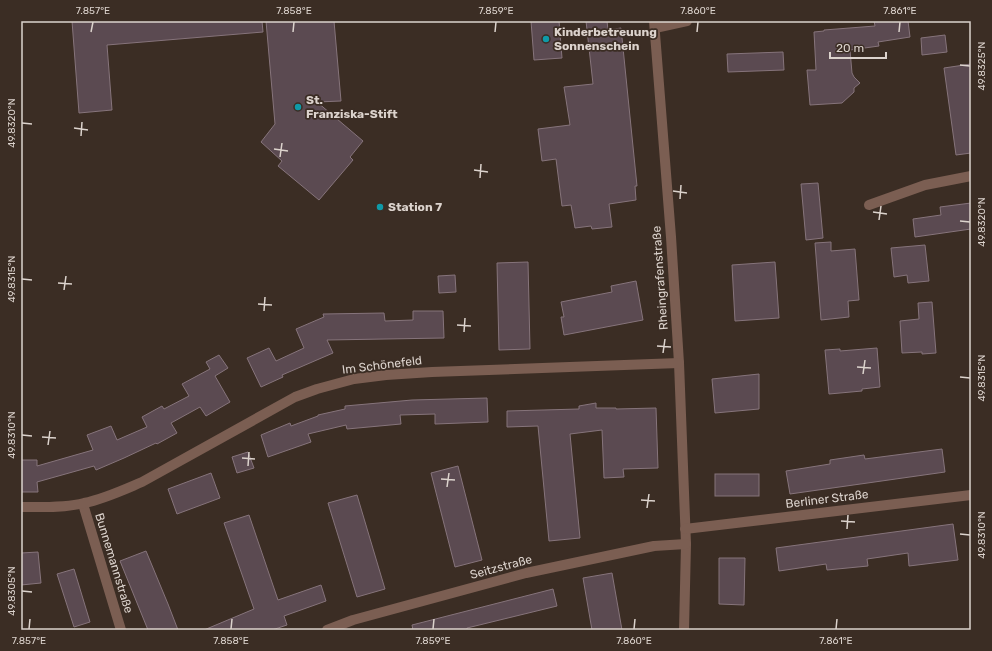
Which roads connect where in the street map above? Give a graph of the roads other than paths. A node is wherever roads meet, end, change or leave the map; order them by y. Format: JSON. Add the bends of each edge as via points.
{"nodes":[{"id":1,"x":687,"y":21,"type":"edge"},
{"id":2,"x":654,"y":25,"type":"edge"},
{"id":3,"x":971,"y":176,"type":"edge"},
{"id":4,"x":868,"y":205,"type":"dead end"},
{"id":5,"x":679,"y":364,"type":"junction"},
{"id":6,"x":971,"y":495,"type":"edge"},
{"id":7,"x":83,"y":504,"type":"junction"},
{"id":8,"x":21,"y":507,"type":"edge"},
{"id":9,"x":685,"y":529,"type":"junction"},
{"id":10,"x":686,"y":544,"type":"junction"},
{"id":11,"x":121,"y":630,"type":"edge"},
{"id":12,"x":327,"y":630,"type":"edge"},
{"id":13,"x":684,"y":630,"type":"edge"}],
"edges":[{"from":1,"to":2,"type":"street"},
{"from":2,"to":5,"type":"street","name":"Rheingrafenstraße"},
{"from":3,"to":4,"type":"street","via":[[925,185]]},
{"from":5,"to":7,"type":"street","name":"Im Schönefeld","via":[[432,372],[354,379],[295,397],[142,482],[116,494]]},
{"from":5,"to":9,"type":"street","name":"Rheingrafenstraße"},
{"from":6,"to":9,"type":"street","name":"Berliner Straße"},
{"from":7,"to":8,"type":"street","name":"Im Schönefeld"},
{"from":7,"to":11,"type":"street","name":"Bunnemannstraße"},
{"from":9,"to":10,"type":"street","name":"Rheingrafenstraße"},
{"from":10,"to":12,"type":"street","name":"Seitzstraße","via":[[654,546],[526,573],[353,620]]},
{"from":10,"to":13,"type":"street","name":"Rheingrafenstraße"}]}
